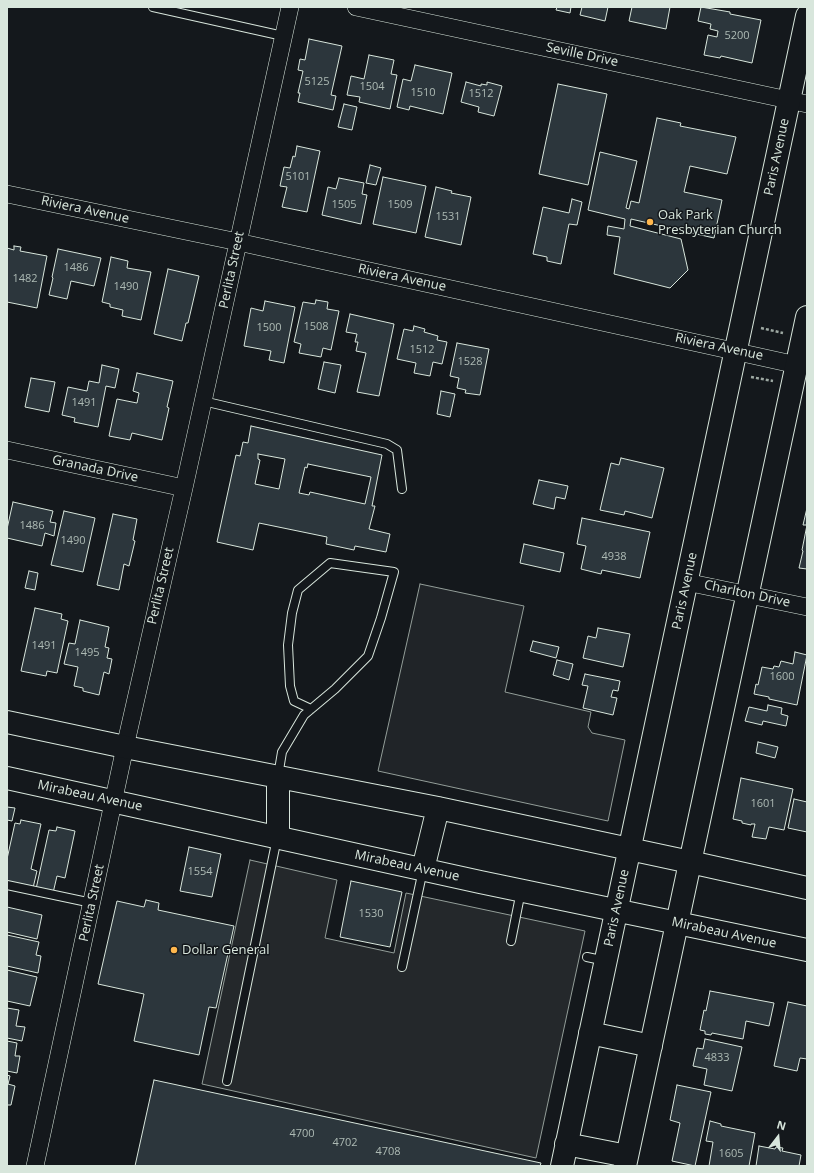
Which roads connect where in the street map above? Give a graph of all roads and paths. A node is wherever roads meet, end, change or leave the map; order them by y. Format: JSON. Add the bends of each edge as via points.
{"nodes":[{"id":1,"x":153,"y":7,"type":"edge"},
{"id":2,"x":290,"y":7,"type":"edge"},
{"id":3,"x":356,"y":7,"type":"edge"},
{"id":4,"x":807,"y":16,"type":"edge"},
{"id":5,"x":283,"y":36,"type":"junction"},
{"id":6,"x":798,"y":102,"type":"edge"},
{"id":7,"x":7,"y":194,"type":"edge"},
{"id":8,"x":238,"y":242,"type":"junction"},
{"id":9,"x":807,"y":317,"type":"edge"},
{"id":10,"x":754,"y":327,"type":"dead end"},
{"id":11,"x":788,"y":334,"type":"dead end"},
{"id":12,"x":736,"y":351,"type":"junction"},
{"id":13,"x":797,"y":365,"type":"junction"},
{"id":14,"x":748,"y":376,"type":"dead end"},
{"id":15,"x":776,"y":382,"type":"dead end"},
{"id":16,"x":203,"y":401,"type":"junction"},
{"id":17,"x":7,"y":450,"type":"edge"},
{"id":18,"x":184,"y":488,"type":"junction"},
{"id":19,"x":402,"y":489,"type":"dead end"},
{"id":20,"x":686,"y":582,"type":"junction"},
{"id":21,"x":748,"y":594,"type":"junction"},
{"id":22,"x":807,"y":607,"type":"edge"},
{"id":23,"x":311,"y":709,"type":"junction"},
{"id":24,"x":7,"y":722,"type":"edge"},
{"id":25,"x":125,"y":747,"type":"junction"},
{"id":26,"x":278,"y":777,"type":"junction"},
{"id":27,"x":7,"y":778,"type":"edge"},
{"id":28,"x":114,"y":801,"type":"junction"},
{"id":29,"x":438,"y":808,"type":"junction"},
{"id":30,"x":278,"y":837,"type":"junction"},
{"id":31,"x":630,"y":850,"type":"junction"},
{"id":32,"x":690,"y":862,"type":"junction"},
{"id":33,"x":423,"y":869,"type":"junction"},
{"id":34,"x":7,"y":885,"type":"edge"},
{"id":35,"x":807,"y":888,"type":"edge"},
{"id":36,"x":521,"y":890,"type":"junction"},
{"id":37,"x":92,"y":903,"type":"junction"},
{"id":38,"x":617,"y":910,"type":"junction"},
{"id":39,"x":677,"y":923,"type":"junction"},
{"id":40,"x":510,"y":941,"type":"dead end"},
{"id":41,"x":807,"y":950,"type":"edge"},
{"id":42,"x":402,"y":967,"type":"dead end"},
{"id":43,"x":590,"y":1034,"type":"junction"},
{"id":44,"x":651,"y":1046,"type":"junction"},
{"id":45,"x":227,"y":1081,"type":"dead end"},
{"id":46,"x":566,"y":1144,"type":"junction"},
{"id":47,"x":626,"y":1161,"type":"edge"},
{"id":48,"x":35,"y":1166,"type":"edge"},
{"id":49,"x":562,"y":1166,"type":"edge"}],
"edges":[{"from":1,"to":5,"type":"lane"},
{"from":2,"to":5,"type":"street","name":"Perlita Street"},
{"from":3,"to":6,"type":"street","name":"Seville Drive"},
{"from":4,"to":6,"type":"street","name":"Paris Avenue"},
{"from":5,"to":8,"type":"street","name":"Perlita Street"},
{"from":6,"to":12,"type":"street","name":"Paris Avenue"},
{"from":7,"to":8,"type":"street","name":"Riviera Avenue"},
{"from":8,"to":12,"type":"street","name":"Riviera Avenue"},
{"from":8,"to":16,"type":"street","name":"Perlita Street"},
{"from":9,"to":13,"type":"street"},
{"from":10,"to":11,"type":"path"},
{"from":12,"to":13,"type":"street","name":"Riviera Avenue"},
{"from":12,"to":20,"type":"street","name":"Paris Avenue"},
{"from":13,"to":21,"type":"street"},
{"from":14,"to":15,"type":"path"},
{"from":16,"to":18,"type":"street","name":"Perlita Street"},
{"from":16,"to":19,"type":"lane","via":[[386,444],[397,450]]},
{"from":17,"to":18,"type":"street","name":"Granada Drive"},
{"from":18,"to":25,"type":"street","name":"Perlita Street"},
{"from":20,"to":21,"type":"street","name":"Charlton Drive"},
{"from":20,"to":31,"type":"street","name":"Paris Avenue"},
{"from":21,"to":22,"type":"street","name":"Charlton Drive"},
{"from":21,"to":32,"type":"street"},
{"from":23,"to":23,"type":"lane","via":[[368,656],[394,572],[330,562],[298,590],[288,645],[290,686],[294,701]]},
{"from":23,"to":26,"type":"lane","via":[[304,715],[282,752]]},
{"from":24,"to":25,"type":"street"},
{"from":25,"to":26,"type":"street"},
{"from":25,"to":28,"type":"street","name":"Perlita Street"},
{"from":26,"to":29,"type":"street"},
{"from":26,"to":30,"type":"street"},
{"from":27,"to":28,"type":"street","name":"Mirabeau Avenue"},
{"from":28,"to":30,"type":"street","name":"Mirabeau Avenue"},
{"from":28,"to":37,"type":"street","name":"Perlita Street"},
{"from":29,"to":31,"type":"street"},
{"from":29,"to":33,"type":"street"},
{"from":30,"to":33,"type":"street","name":"Mirabeau Avenue"},
{"from":30,"to":45,"type":"lane"},
{"from":31,"to":32,"type":"street"},
{"from":31,"to":38,"type":"street","name":"Paris Avenue"},
{"from":32,"to":35,"type":"street"},
{"from":32,"to":39,"type":"street"},
{"from":33,"to":36,"type":"street","name":"Mirabeau Avenue"},
{"from":33,"to":42,"type":"lane"},
{"from":34,"to":37,"type":"lane"},
{"from":36,"to":38,"type":"street","name":"Mirabeau Avenue"},
{"from":36,"to":40,"type":"lane"},
{"from":37,"to":48,"type":"street","name":"Perlita Street"},
{"from":38,"to":39,"type":"street","name":"Mirabeau Avenue"},
{"from":38,"to":43,"type":"street","name":"Paris Avenue","via":[[596,959]]},
{"from":39,"to":41,"type":"street","name":"Mirabeau Avenue"},
{"from":39,"to":44,"type":"street"},
{"from":43,"to":44,"type":"street"},
{"from":43,"to":46,"type":"street","name":"Paris Avenue"},
{"from":44,"to":47,"type":"street"},
{"from":46,"to":47,"type":"street"},
{"from":46,"to":49,"type":"street","name":"Paris Avenue"}]}
